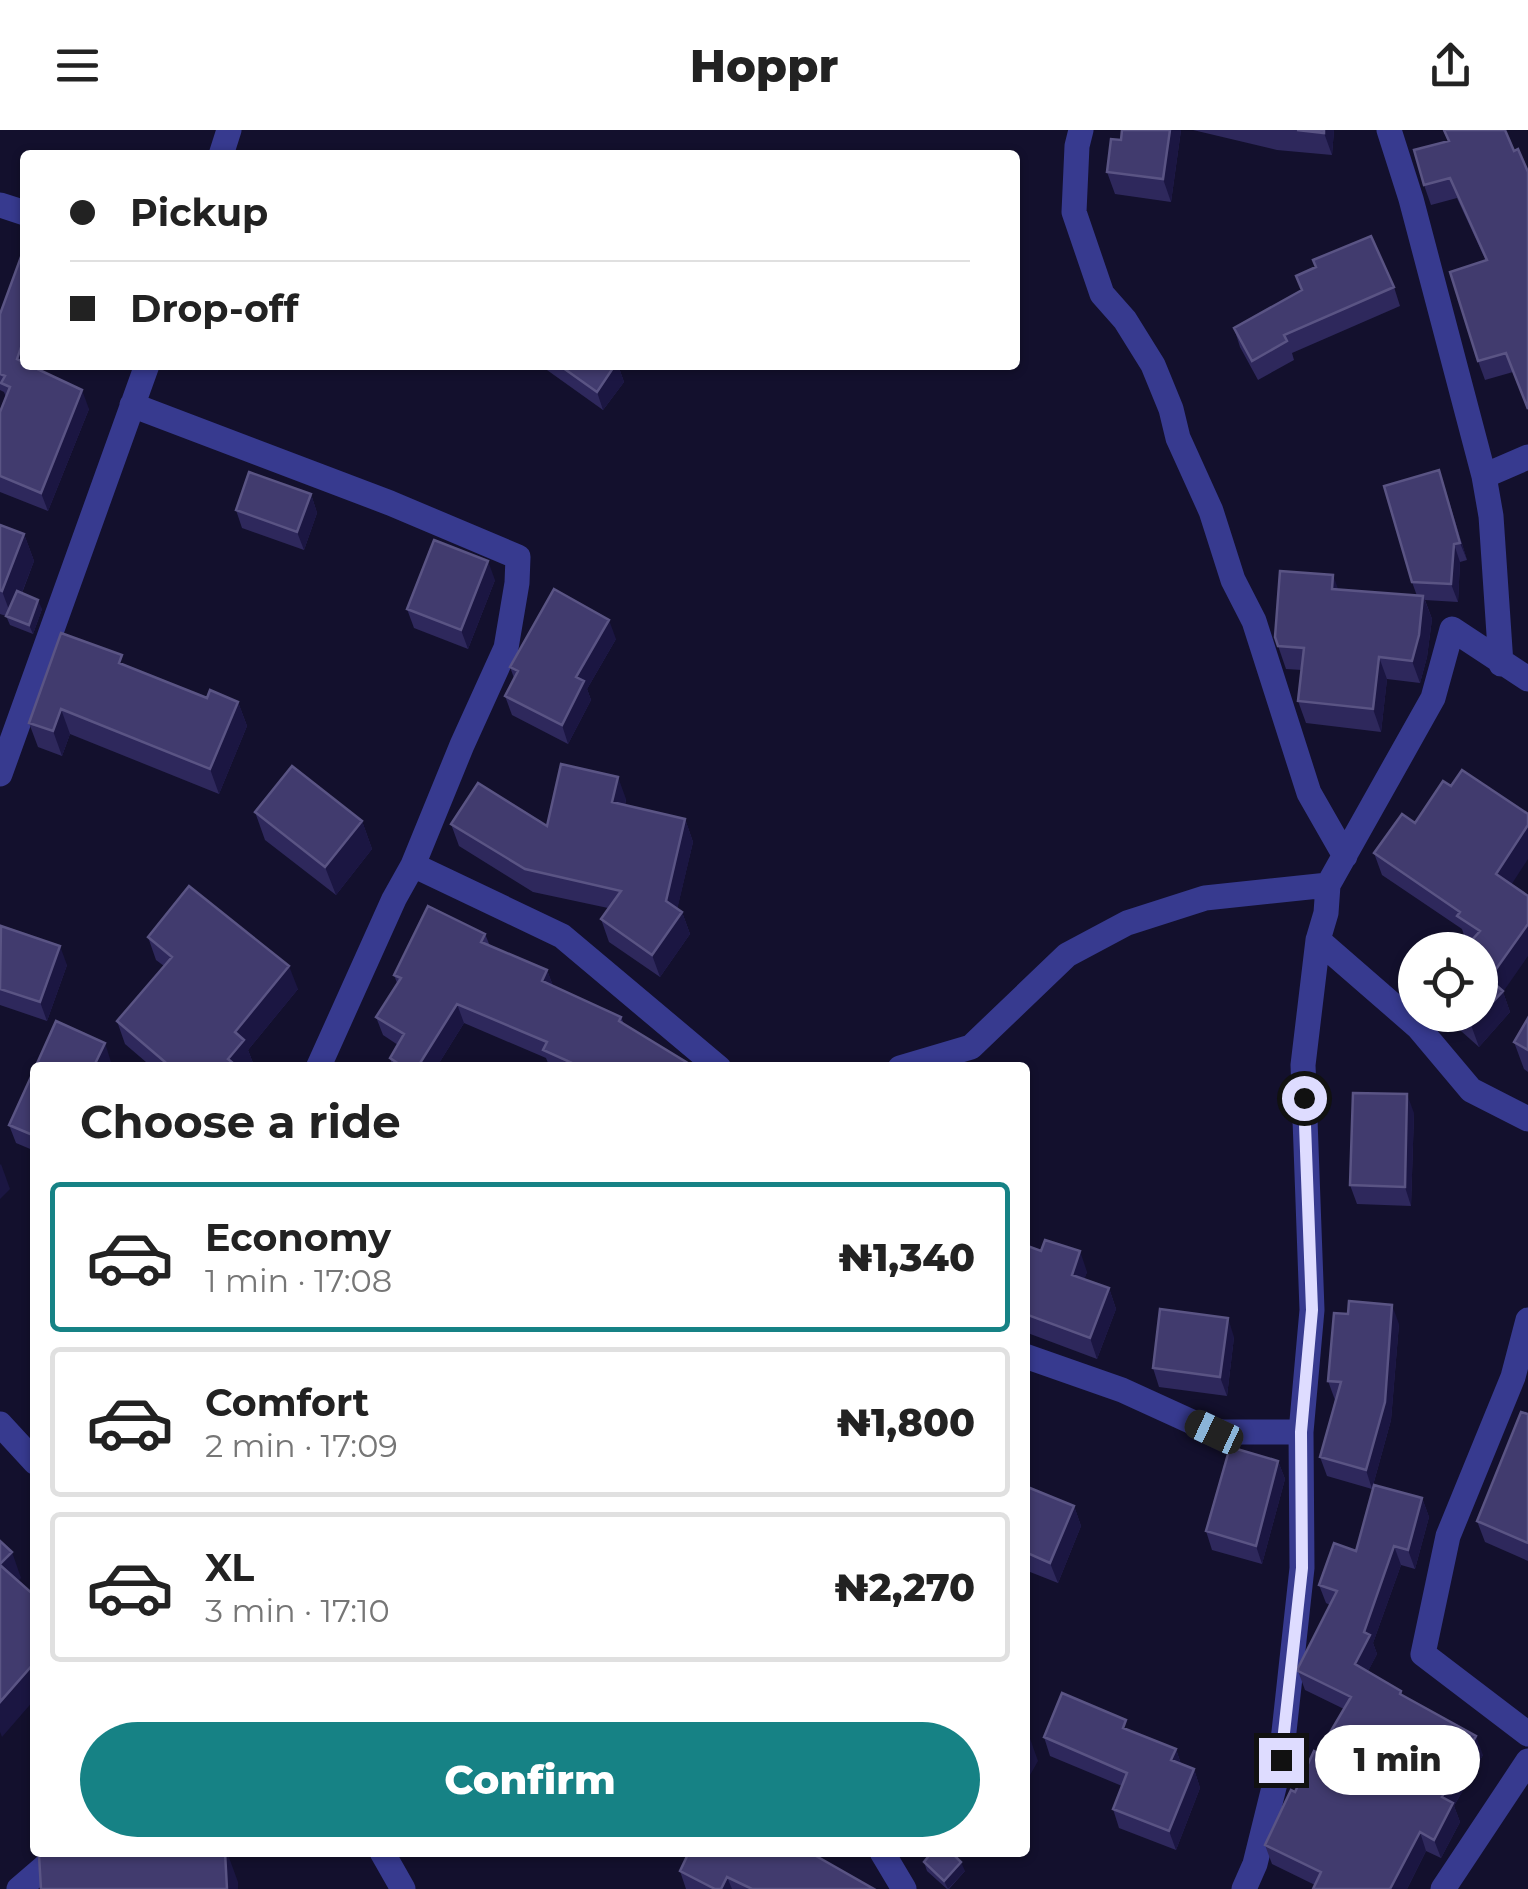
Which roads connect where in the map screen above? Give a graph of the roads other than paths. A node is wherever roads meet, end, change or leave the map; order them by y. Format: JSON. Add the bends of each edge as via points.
{"nodes":[{"id":1,"x":1081,"y":130,"type":"edge"},
{"id":2,"x":1389,"y":130,"type":"edge"},
{"id":3,"x":145,"y":370,"type":"edge"},
{"id":4,"x":132,"y":406,"type":"junction"},
{"id":5,"x":1528,"y":457,"type":"edge"},
{"id":6,"x":1484,"y":476,"type":"junction"},
{"id":7,"x":1501,"y":664,"type":"junction"},
{"id":8,"x":1528,"y":678,"type":"edge"},
{"id":9,"x":0,"y":774,"type":"edge"},
{"id":10,"x":1344,"y":856,"type":"junction"},
{"id":11,"x":413,"y":865,"type":"junction"},
{"id":12,"x":1328,"y":885,"type":"junction"},
{"id":13,"x":1318,"y":940,"type":"junction"},
{"id":14,"x":321,"y":1062,"type":"edge"},
{"id":15,"x":713,"y":1062,"type":"edge"},
{"id":16,"x":920,"y":1062,"type":"edge"},
{"id":17,"x":1528,"y":1118,"type":"edge"},
{"id":18,"x":1528,"y":1320,"type":"edge"},
{"id":19,"x":1030,"y":1358,"type":"edge"},
{"id":20,"x":1520,"y":1380,"type":"edge"},
{"id":21,"x":0,"y":1424,"type":"edge"},
{"id":22,"x":1301,"y":1432,"type":"junction"},
{"id":23,"x":30,"y":1457,"type":"edge"},
{"id":24,"x":1528,"y":1734,"type":"edge"},
{"id":25,"x":1528,"y":1761,"type":"edge"},
{"id":26,"x":56,"y":1857,"type":"edge"},
{"id":27,"x":385,"y":1857,"type":"edge"},
{"id":28,"x":885,"y":1857,"type":"edge"},
{"id":29,"x":19,"y":1889,"type":"edge"},
{"id":30,"x":403,"y":1889,"type":"edge"},
{"id":31,"x":904,"y":1889,"type":"edge"},
{"id":32,"x":1244,"y":1889,"type":"edge"},
{"id":33,"x":1443,"y":1889,"type":"edge"}],
"edges":[{"from":1,"to":10,"type":"street","via":[[1074,212],[1102,294],[1153,365],[1254,621],[1310,793]]},
{"from":2,"to":6,"type":"street"},
{"from":3,"to":4,"type":"street"},
{"from":4,"to":9,"type":"street"},
{"from":4,"to":11,"type":"street","via":[[518,557],[506,648]]},
{"from":5,"to":6,"type":"street"},
{"from":6,"to":7,"type":"street"},
{"from":7,"to":8,"type":"street"},
{"from":7,"to":10,"type":"street","via":[[1452,629],[1433,698]]},
{"from":10,"to":12,"type":"street"},
{"from":11,"to":14,"type":"street"},
{"from":11,"to":15,"type":"street","via":[[562,936]]},
{"from":12,"to":13,"type":"street"},
{"from":12,"to":16,"type":"street","via":[[1206,898],[1127,923],[1067,955],[971,1047]]},
{"from":13,"to":17,"type":"street","via":[[1418,1027],[1470,1090]]},
{"from":13,"to":22,"type":"street","via":[[1303,1065],[1312,1310]]},
{"from":18,"to":20,"type":"street"},
{"from":19,"to":22,"type":"street","via":[[1214,1432]]},
{"from":20,"to":24,"type":"street","via":[[1448,1536],[1424,1654]]},
{"from":21,"to":23,"type":"street"},
{"from":22,"to":32,"type":"street","via":[[1302,1568],[1281,1760]]},
{"from":25,"to":33,"type":"street"},
{"from":26,"to":29,"type":"street"},
{"from":27,"to":30,"type":"street"},
{"from":28,"to":31,"type":"street"}]}
